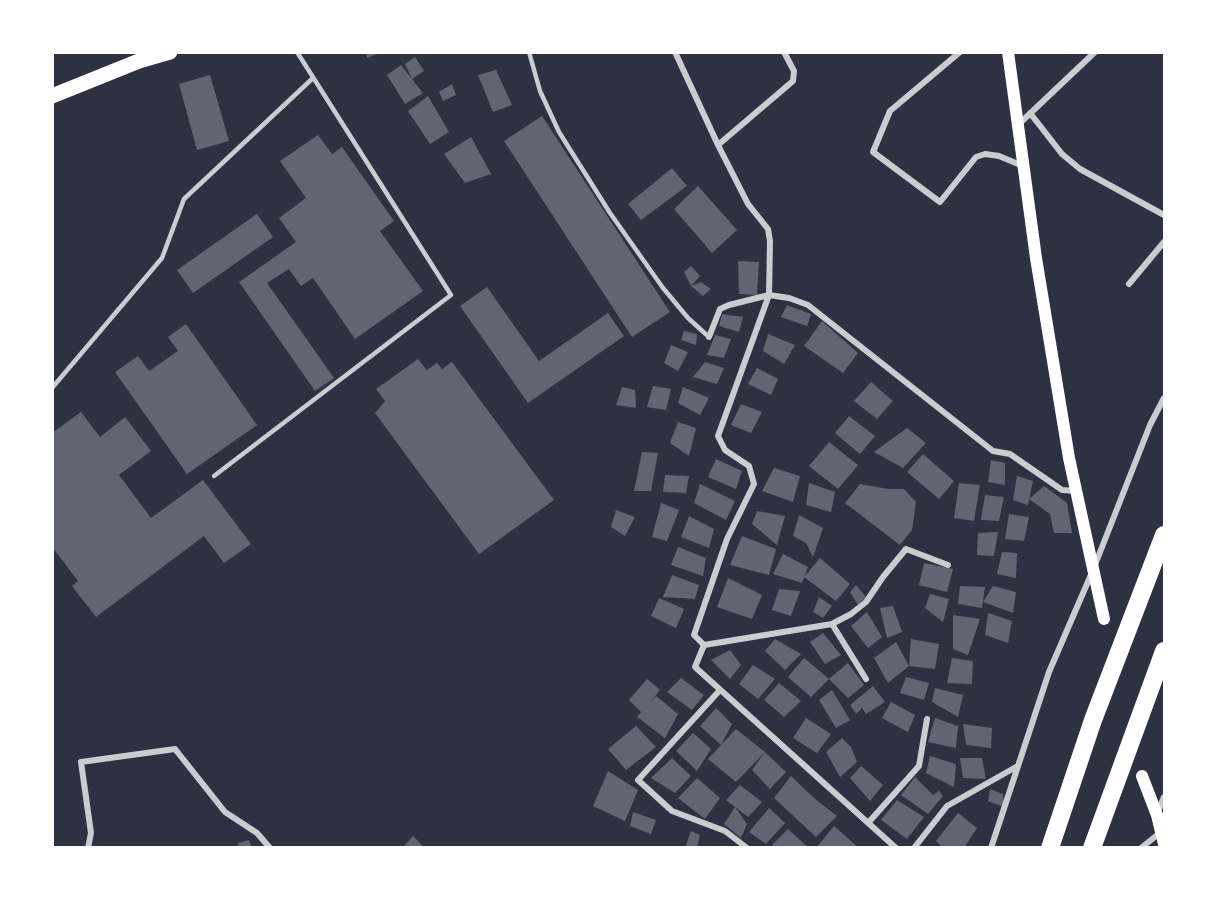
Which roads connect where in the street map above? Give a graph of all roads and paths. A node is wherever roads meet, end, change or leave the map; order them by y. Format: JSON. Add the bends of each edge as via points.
{"nodes":[{"id":1,"x":170,"y":52,"type":"edge"},
{"id":2,"x":297,"y":52,"type":"edge"},
{"id":3,"x":529,"y":52,"type":"edge"},
{"id":4,"x":675,"y":52,"type":"edge"},
{"id":5,"x":784,"y":52,"type":"edge"},
{"id":6,"x":960,"y":52,"type":"edge"},
{"id":7,"x":1008,"y":52,"type":"edge"},
{"id":8,"x":1095,"y":52,"type":"edge"},
{"id":9,"x":313,"y":78,"type":"junction"},
{"id":10,"x":52,"y":96,"type":"edge"},
{"id":11,"x":1030,"y":113,"type":"junction"},
{"id":12,"x":1018,"y":125,"type":"junction"},
{"id":13,"x":718,"y":145,"type":"junction"},
{"id":14,"x":1024,"y":166,"type":"junction"},
{"id":15,"x":1164,"y":215,"type":"edge"},
{"id":16,"x":1164,"y":242,"type":"edge"},
{"id":17,"x":1129,"y":284,"type":"dead end"},
{"id":18,"x":769,"y":295,"type":"junction"},
{"id":19,"x":709,"y":337,"type":"joint"},
{"id":20,"x":52,"y":388,"type":"edge"},
{"id":21,"x":1164,"y":398,"type":"edge"},
{"id":22,"x":214,"y":477,"type":"dead end"},
{"id":23,"x":1076,"y":491,"type":"junction"},
{"id":24,"x":1164,"y":536,"type":"edge"},
{"id":25,"x":948,"y":565,"type":"dead end"},
{"id":26,"x":1093,"y":570,"type":"junction"},
{"id":27,"x":1104,"y":619,"type":"dead end"},
{"id":28,"x":832,"y":624,"type":"junction"},
{"id":29,"x":704,"y":645,"type":"junction"},
{"id":30,"x":1164,"y":651,"type":"edge"},
{"id":31,"x":866,"y":679,"type":"dead end"},
{"id":32,"x":720,"y":690,"type":"junction"},
{"id":33,"x":927,"y":719,"type":"dead end"},
{"id":34,"x":1016,"y":767,"type":"junction"},
{"id":35,"x":1142,"y":776,"type":"dead end"},
{"id":36,"x":1164,"y":797,"type":"edge"},
{"id":37,"x":1157,"y":815,"type":"junction"},
{"id":38,"x":868,"y":823,"type":"junction"},
{"id":39,"x":1163,"y":838,"type":"edge"},
{"id":40,"x":88,"y":848,"type":"edge"},
{"id":41,"x":270,"y":848,"type":"edge"},
{"id":42,"x":747,"y":848,"type":"edge"},
{"id":43,"x":896,"y":848,"type":"edge"},
{"id":44,"x":914,"y":848,"type":"edge"},
{"id":45,"x":991,"y":848,"type":"edge"},
{"id":46,"x":1050,"y":848,"type":"edge"},
{"id":47,"x":1092,"y":848,"type":"edge"},
{"id":48,"x":1141,"y":848,"type":"edge"}],
"edges":[{"from":1,"to":10,"type":"main road"},
{"from":2,"to":9,"type":"lane"},
{"from":3,"to":19,"type":"lane","via":[[540,92],[559,132],[603,203],[663,288]]},
{"from":4,"to":13,"type":"street"},
{"from":5,"to":13,"type":"street","via":[[794,71],[793,81]]},
{"from":6,"to":14,"type":"street","via":[[890,111],[873,152],[940,202],[976,157],[999,156]]},
{"from":7,"to":12,"type":"main road"},
{"from":8,"to":11,"type":"street"},
{"from":9,"to":20,"type":"lane","via":[[184,199],[162,258]]},
{"from":9,"to":22,"type":"lane","via":[[451,295]]},
{"from":11,"to":12,"type":"street"},
{"from":11,"to":15,"type":"street","via":[[1062,154],[1080,169]]},
{"from":12,"to":14,"type":"main road"},
{"from":13,"to":18,"type":"street","via":[[748,204],[768,229]]},
{"from":14,"to":23,"type":"main road"},
{"from":16,"to":17,"type":"street"},
{"from":18,"to":19,"type":"street","via":[[720,309]]},
{"from":18,"to":23,"type":"street","via":[[808,305],[993,451],[1010,454],[1062,490]]},
{"from":18,"to":29,"type":"street","via":[[718,436],[725,450],[749,466],[754,484],[727,539],[694,635]]},
{"from":21,"to":26,"type":"street"},
{"from":23,"to":26,"type":"main road"},
{"from":24,"to":46,"type":"highway","via":[[1093,720]]},
{"from":25,"to":28,"type":"street","via":[[906,549],[866,602]]},
{"from":26,"to":27,"type":"main road"},
{"from":26,"to":34,"type":"street","via":[[1049,672]]},
{"from":28,"to":29,"type":"street"},
{"from":28,"to":31,"type":"street"},
{"from":29,"to":32,"type":"street","via":[[695,667]]},
{"from":30,"to":47,"type":"highway"},
{"from":32,"to":38,"type":"street"},
{"from":32,"to":42,"type":"street","via":[[638,780],[672,811],[725,831]]},
{"from":33,"to":38,"type":"street","via":[[919,766]]},
{"from":34,"to":44,"type":"street","via":[[947,806]]},
{"from":34,"to":45,"type":"street"},
{"from":35,"to":37,"type":"main road"},
{"from":36,"to":37,"type":"street"},
{"from":37,"to":39,"type":"main road"},
{"from":38,"to":43,"type":"street"},
{"from":39,"to":48,"type":"street"},
{"from":40,"to":41,"type":"street","via":[[90,833],[81,762],[175,749],[225,812],[257,833]]}]}
